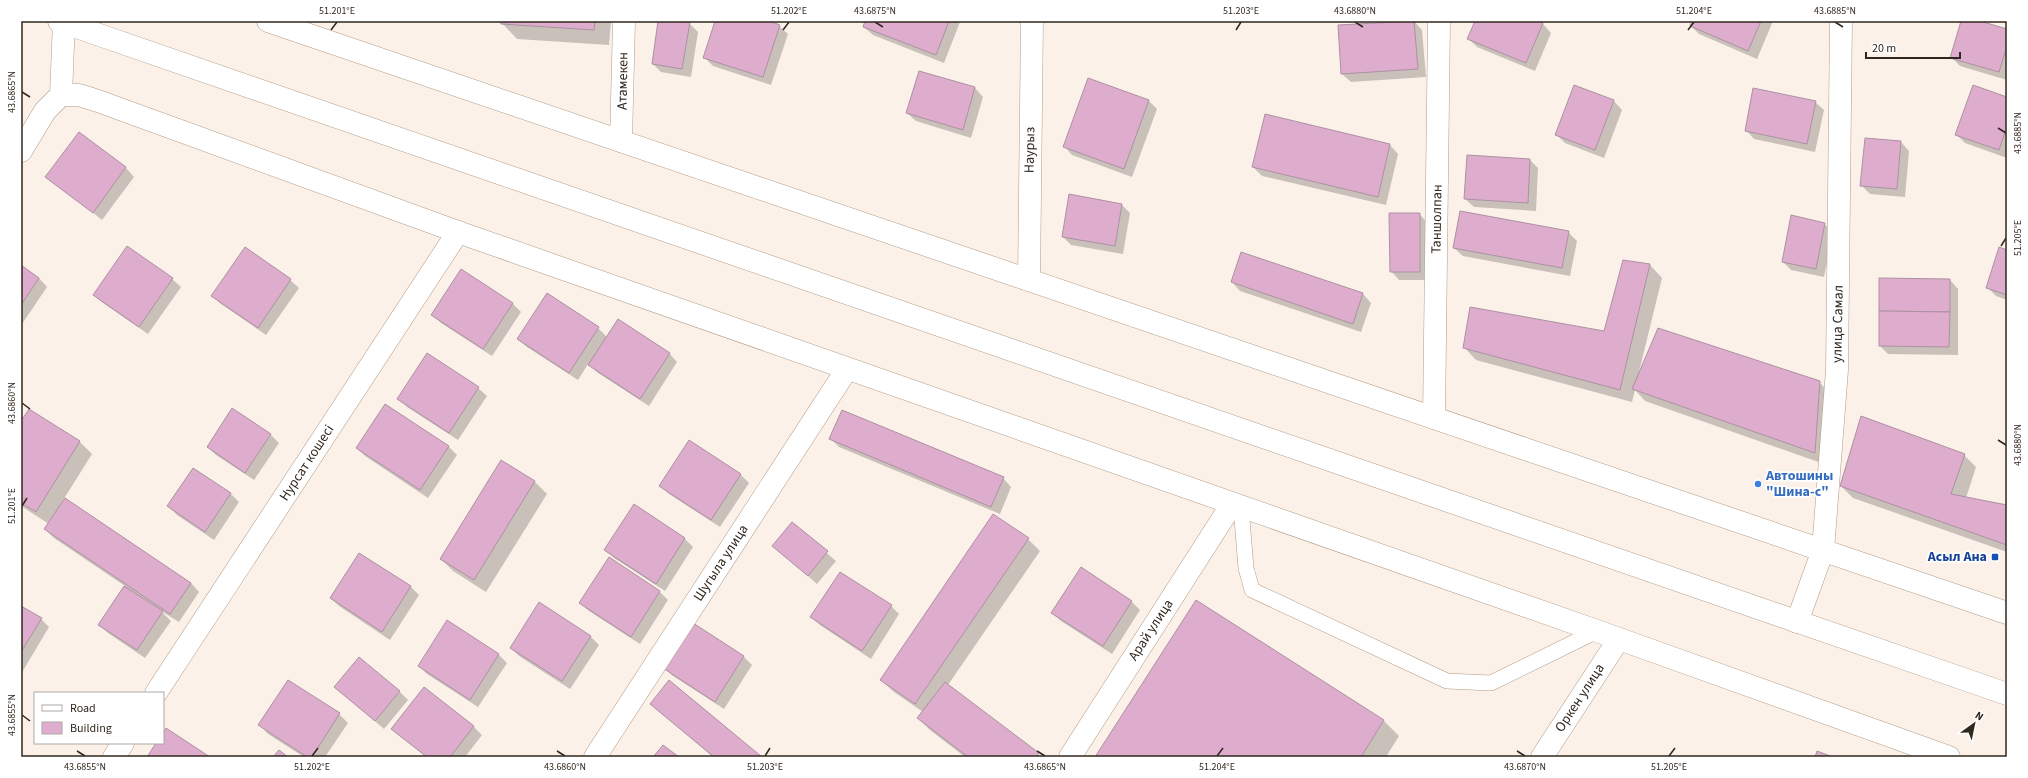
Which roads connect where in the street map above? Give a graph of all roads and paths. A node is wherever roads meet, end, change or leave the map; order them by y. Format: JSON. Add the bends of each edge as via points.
{"nodes":[{"id":1,"x":268,"y":21,"type":"edge"},
{"id":2,"x":624,"y":21,"type":"edge"},
{"id":3,"x":1032,"y":21,"type":"edge"},
{"id":4,"x":1439,"y":21,"type":"edge"},
{"id":5,"x":1841,"y":21,"type":"edge"},
{"id":6,"x":62,"y":22,"type":"edge"},
{"id":7,"x":61,"y":94,"type":"junction"},
{"id":8,"x":621,"y":141,"type":"junction"},
{"id":9,"x":21,"y":151,"type":"edge"},
{"id":10,"x":458,"y":232,"type":"junction"},
{"id":11,"x":1029,"y":280,"type":"junction"},
{"id":12,"x":847,"y":368,"type":"junction"},
{"id":13,"x":1434,"y":418,"type":"junction"},
{"id":14,"x":1237,"y":505,"type":"junction"},
{"id":15,"x":1822,"y":550,"type":"junction"},
{"id":16,"x":2007,"y":613,"type":"edge"},
{"id":17,"x":1797,"y":622,"type":"junction"},
{"id":18,"x":1597,"y":631,"type":"junction"},
{"id":19,"x":1619,"y":638,"type":"junction"},
{"id":20,"x":157,"y":692,"type":"edge"},
{"id":21,"x":2007,"y":694,"type":"edge"},
{"id":22,"x":122,"y":744,"type":"edge"},
{"id":23,"x":114,"y":757,"type":"edge"},
{"id":24,"x":595,"y":757,"type":"edge"},
{"id":25,"x":1070,"y":757,"type":"edge"},
{"id":26,"x":1542,"y":757,"type":"edge"},
{"id":27,"x":1949,"y":757,"type":"edge"}],
"edges":[{"from":1,"to":8,"type":"street"},
{"from":2,"to":8,"type":"street","name":"Атамекен"},
{"from":3,"to":11,"type":"street","name":"Наурыз"},
{"from":4,"to":13,"type":"street","name":"Таншолпан"},
{"from":5,"to":15,"type":"street","name":"улица Самал","via":[[1838,358]]},
{"from":6,"to":7,"type":"street"},
{"from":6,"to":17,"type":"street"},
{"from":7,"to":9,"type":"street","via":[[45,111]]},
{"from":7,"to":10,"type":"street","via":[[79,95]]},
{"from":8,"to":11,"type":"street"},
{"from":10,"to":12,"type":"street"},
{"from":10,"to":20,"type":"street","name":"Нурсат кошесi"},
{"from":11,"to":13,"type":"street"},
{"from":12,"to":14,"type":"street"},
{"from":12,"to":24,"type":"street","name":"Шугыла улица"},
{"from":13,"to":15,"type":"street"},
{"from":14,"to":18,"type":"street"},
{"from":14,"to":18,"type":"lane","via":[[1246,568],[1252,590],[1447,681],[1492,683]]},
{"from":14,"to":25,"type":"street","name":"Арай улица"},
{"from":15,"to":16,"type":"street"},
{"from":15,"to":17,"type":"street","name":"улица Самал"},
{"from":17,"to":21,"type":"street"},
{"from":18,"to":19,"type":"street"},
{"from":19,"to":26,"type":"street","name":"Оркен улица"},
{"from":19,"to":27,"type":"street"},
{"from":22,"to":23,"type":"street"}]}
